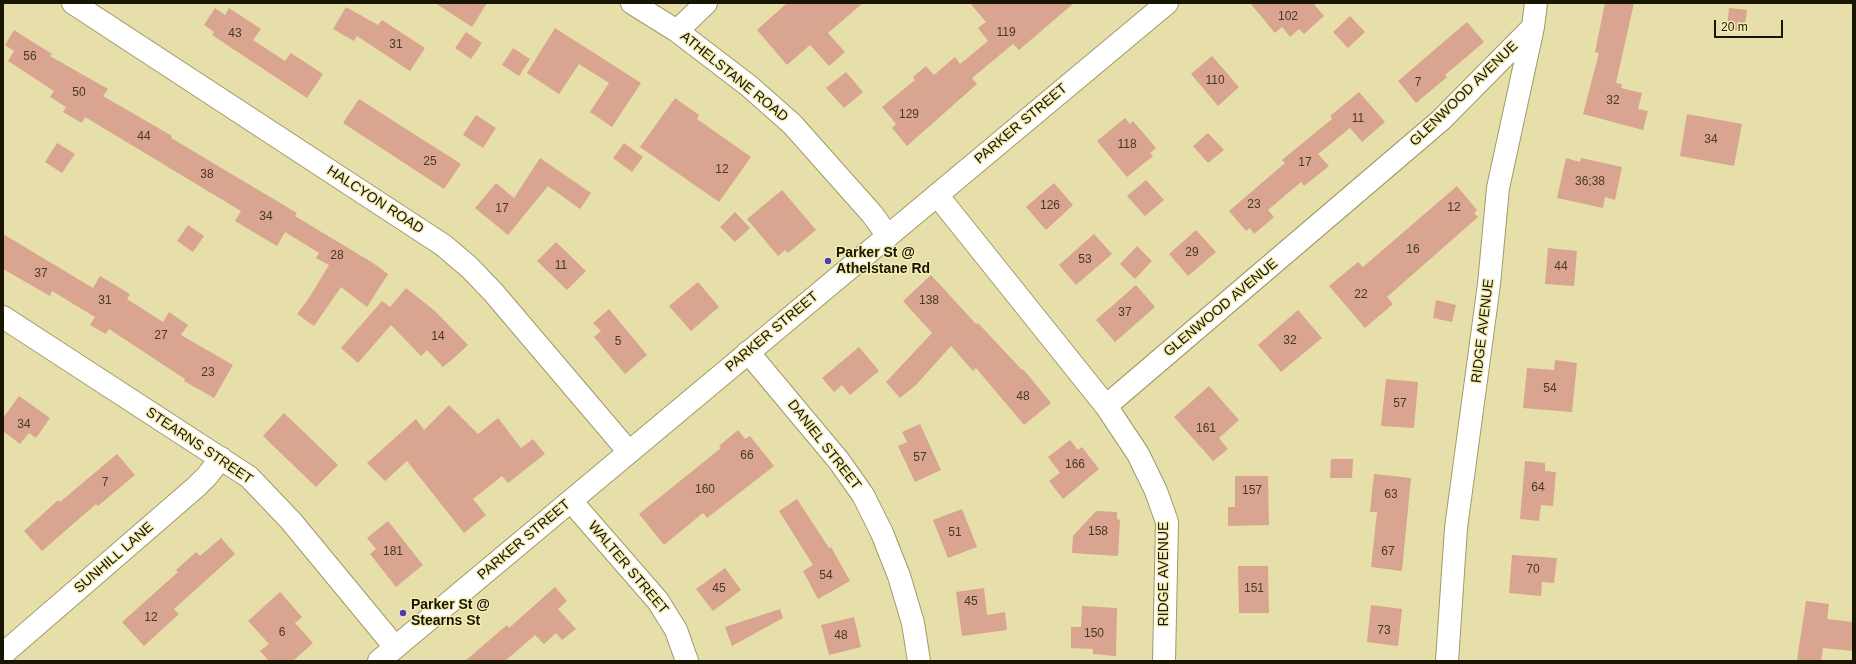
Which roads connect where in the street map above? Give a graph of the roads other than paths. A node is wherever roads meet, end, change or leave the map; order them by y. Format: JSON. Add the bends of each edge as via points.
{"nodes":[{"id":1,"x":73,"y":3,"type":"edge"},
{"id":2,"x":632,"y":3,"type":"edge"},
{"id":3,"x":706,"y":3,"type":"edge"},
{"id":4,"x":1166,"y":3,"type":"edge"},
{"id":5,"x":1536,"y":3,"type":"edge"},
{"id":6,"x":1533,"y":27,"type":"junction"},
{"id":7,"x":677,"y":31,"type":"junction"},
{"id":8,"x":937,"y":195,"type":"junction"},
{"id":9,"x":888,"y":236,"type":"junction"},
{"id":10,"x":3,"y":317,"type":"edge"},
{"id":11,"x":748,"y":352,"type":"junction"},
{"id":12,"x":1106,"y":406,"type":"junction"},
{"id":13,"x":629,"y":452,"type":"junction"},
{"id":14,"x":221,"y":458,"type":"junction"},
{"id":15,"x":571,"y":501,"type":"junction"},
{"id":16,"x":395,"y":647,"type":"junction"},
{"id":17,"x":3,"y":654,"type":"edge"},
{"id":18,"x":379,"y":661,"type":"edge"},
{"id":19,"x":687,"y":661,"type":"edge"},
{"id":20,"x":919,"y":661,"type":"edge"},
{"id":21,"x":1164,"y":661,"type":"edge"},
{"id":22,"x":1447,"y":661,"type":"edge"}],
"edges":[{"from":1,"to":13,"type":"street","name":"HALCYON ROAD","via":[[443,245],[493,292]]},
{"from":2,"to":7,"type":"street","name":"ATHELSTANE ROAD"},
{"from":3,"to":7,"type":"street"},
{"from":4,"to":8,"type":"street","name":"PARKER STREET"},
{"from":5,"to":6,"type":"street","name":"RIDGE AVENUE"},
{"from":6,"to":12,"type":"street","name":"GLENWOOD AVENUE","via":[[1441,120]]},
{"from":6,"to":22,"type":"street","name":"RIDGE AVENUE","via":[[1498,188],[1489,284],[1456,528]]},
{"from":7,"to":9,"type":"street","name":"ATHELSTANE ROAD","via":[[750,86],[792,124],[872,214]]},
{"from":8,"to":9,"type":"street","name":"PARKER STREET"},
{"from":8,"to":12,"type":"street"},
{"from":9,"to":11,"type":"street","name":"PARKER STREET"},
{"from":10,"to":14,"type":"street","name":"STEARNS STREET"},
{"from":11,"to":13,"type":"street","name":"PARKER STREET"},
{"from":11,"to":20,"type":"street","name":"DANIEL STREET","via":[[839,461],[862,495],[882,533],[899,576],[913,623]]},
{"from":12,"to":21,"type":"street","name":"RIDGE AVENUE","via":[[1138,454],[1156,491],[1167,522]]},
{"from":13,"to":15,"type":"street","name":"PARKER STREET"},
{"from":14,"to":16,"type":"street","name":"STEARNS STREET","via":[[249,478],[276,503]]},
{"from":14,"to":17,"type":"street","name":"SUNHILL LANE","via":[[196,487]]},
{"from":15,"to":16,"type":"street","name":"PARKER STREET"},
{"from":15,"to":19,"type":"street","name":"WALTER STREET","via":[[658,601],[676,630]]},
{"from":16,"to":18,"type":"street","name":"PARKER STREET"}]}
